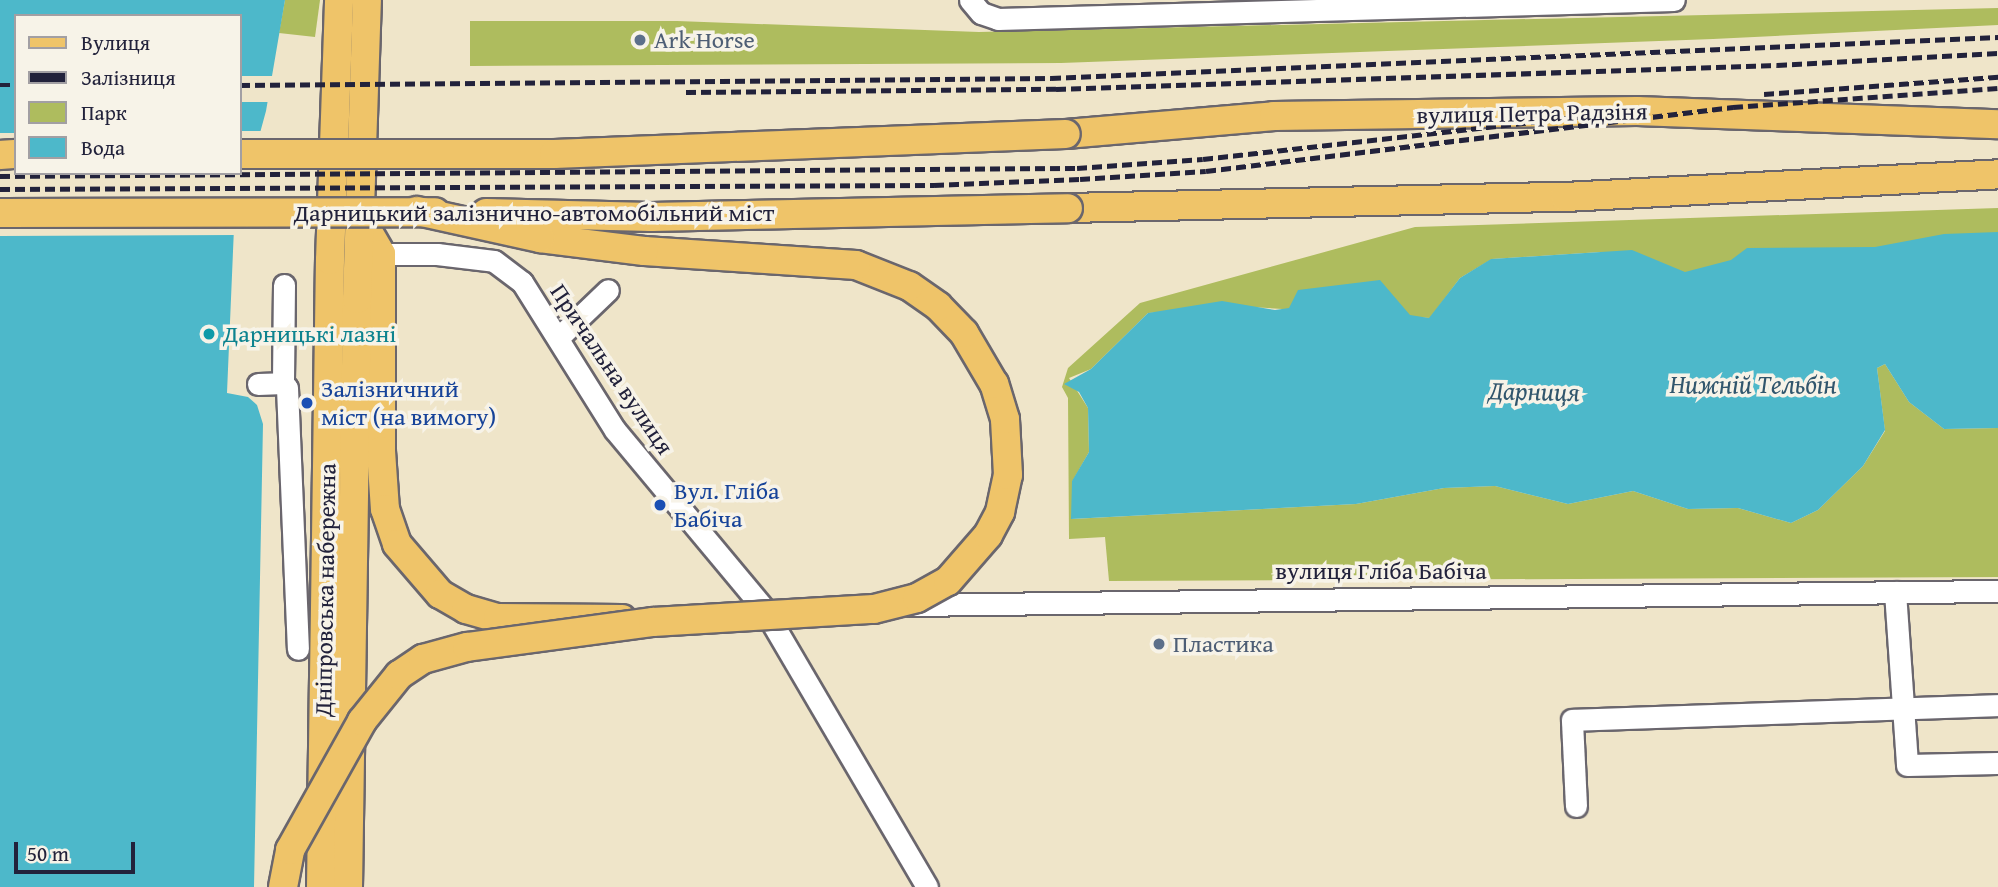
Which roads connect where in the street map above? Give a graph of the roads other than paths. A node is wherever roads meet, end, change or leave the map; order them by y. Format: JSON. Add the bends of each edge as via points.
{"nodes":[{"id":1,"x":339,"y":0,"type":"edge"},
{"id":2,"x":367,"y":0,"type":"edge"},
{"id":3,"x":970,"y":0,"type":"edge"},
{"id":4,"x":1674,"y":0,"type":"edge"},
{"id":5,"x":1998,"y":124,"type":"edge"},
{"id":6,"x":242,"y":154,"type":"edge"},
{"id":7,"x":1998,"y":174,"type":"edge"},
{"id":8,"x":417,"y":211,"type":"junction"},
{"id":9,"x":0,"y":213,"type":"edge"},
{"id":10,"x":359,"y":216,"type":"junction"},
{"id":11,"x":381,"y":254,"type":"junction"},
{"id":12,"x":284,"y":285,"type":"dead end"},
{"id":13,"x":608,"y":290,"type":"dead end"},
{"id":14,"x":558,"y":338,"type":"junction"},
{"id":15,"x":283,"y":383,"type":"junction"},
{"id":16,"x":258,"y":384,"type":"dead end"},
{"id":17,"x":295,"y":558,"type":"junction"},
{"id":18,"x":325,"y":559,"type":"junction"},
{"id":19,"x":1895,"y":592,"type":"junction"},
{"id":20,"x":1998,"y":592,"type":"edge"},
{"id":21,"x":764,"y":609,"type":"junction"},
{"id":22,"x":653,"y":622,"type":"junction"},
{"id":23,"x":298,"y":649,"type":"dead end"},
{"id":24,"x":1998,"y":705,"type":"edge"},
{"id":25,"x":1904,"y":709,"type":"junction"},
{"id":26,"x":1998,"y":762,"type":"edge"},
{"id":27,"x":1576,"y":806,"type":"dead end"},
{"id":28,"x":283,"y":887,"type":"edge"},
{"id":29,"x":321,"y":887,"type":"edge"},
{"id":30,"x":348,"y":887,"type":"edge"},
{"id":31,"x":927,"y":887,"type":"edge"}],
"edges":[{"from":1,"to":18,"type":"main road","name":"Дніпровська набережна"},
{"from":2,"to":10,"type":"main road","name":"Дніпровська набережна"},
{"from":3,"to":4,"type":"street","via":[[981,13],[998,19]]},
{"from":5,"to":6,"type":"main road","name":"вулиця Петра Радзіня","bridge":true,"via":[[1637,111],[1274,117],[1066,134],[554,154]]},
{"from":7,"to":8,"type":"main road","name":"Дарницький залізнично-автомобільний міст","bridge":true,"via":[[1565,198],[651,217]]},
{"from":8,"to":9,"type":"main road","name":"Дарницький залізнично-автомобільний міст","bridge":true},
{"from":8,"to":22,"type":"main road","bridge":true,"via":[[540,237],[644,251],[856,265],[909,286],[938,306],[978,354],[1005,419],[1008,475],[1000,512],[988,535],[948,581],[917,598],[874,609]]},
{"from":10,"to":11,"type":"main road"},
{"from":10,"to":30,"type":"main road","name":"Дніпровська набережна"},
{"from":11,"to":14,"type":"street","name":"Причальна вулиця","via":[[494,261],[522,282]]},
{"from":11,"to":22,"type":"main road","bridge":true,"via":[[385,509],[397,544],[440,594],[466,609],[498,618]]},
{"from":12,"to":15,"type":"street"},
{"from":13,"to":14,"type":"street"},
{"from":14,"to":21,"type":"street","name":"Причальна вулиця","via":[[615,430]]},
{"from":15,"to":16,"type":"street"},
{"from":15,"to":17,"type":"street","via":[[287,388]]},
{"from":17,"to":18,"type":"street"},
{"from":17,"to":23,"type":"street"},
{"from":18,"to":29,"type":"main road","name":"Дніпровська набережна"},
{"from":19,"to":20,"type":"street","name":"вулиця Гліба Бабіча"},
{"from":19,"to":21,"type":"street","name":"вулиця Гліба Бабіча","via":[[1075,600]]},
{"from":19,"to":25,"type":"street"},
{"from":21,"to":31,"type":"street","name":"Причальна вулиця"},
{"from":22,"to":28,"type":"main road","bridge":true,"via":[[446,651],[399,675],[362,721],[299,831]]},
{"from":24,"to":25,"type":"street"},
{"from":25,"to":26,"type":"street","via":[[1907,765]]},
{"from":25,"to":27,"type":"street","via":[[1572,720]]}]}
